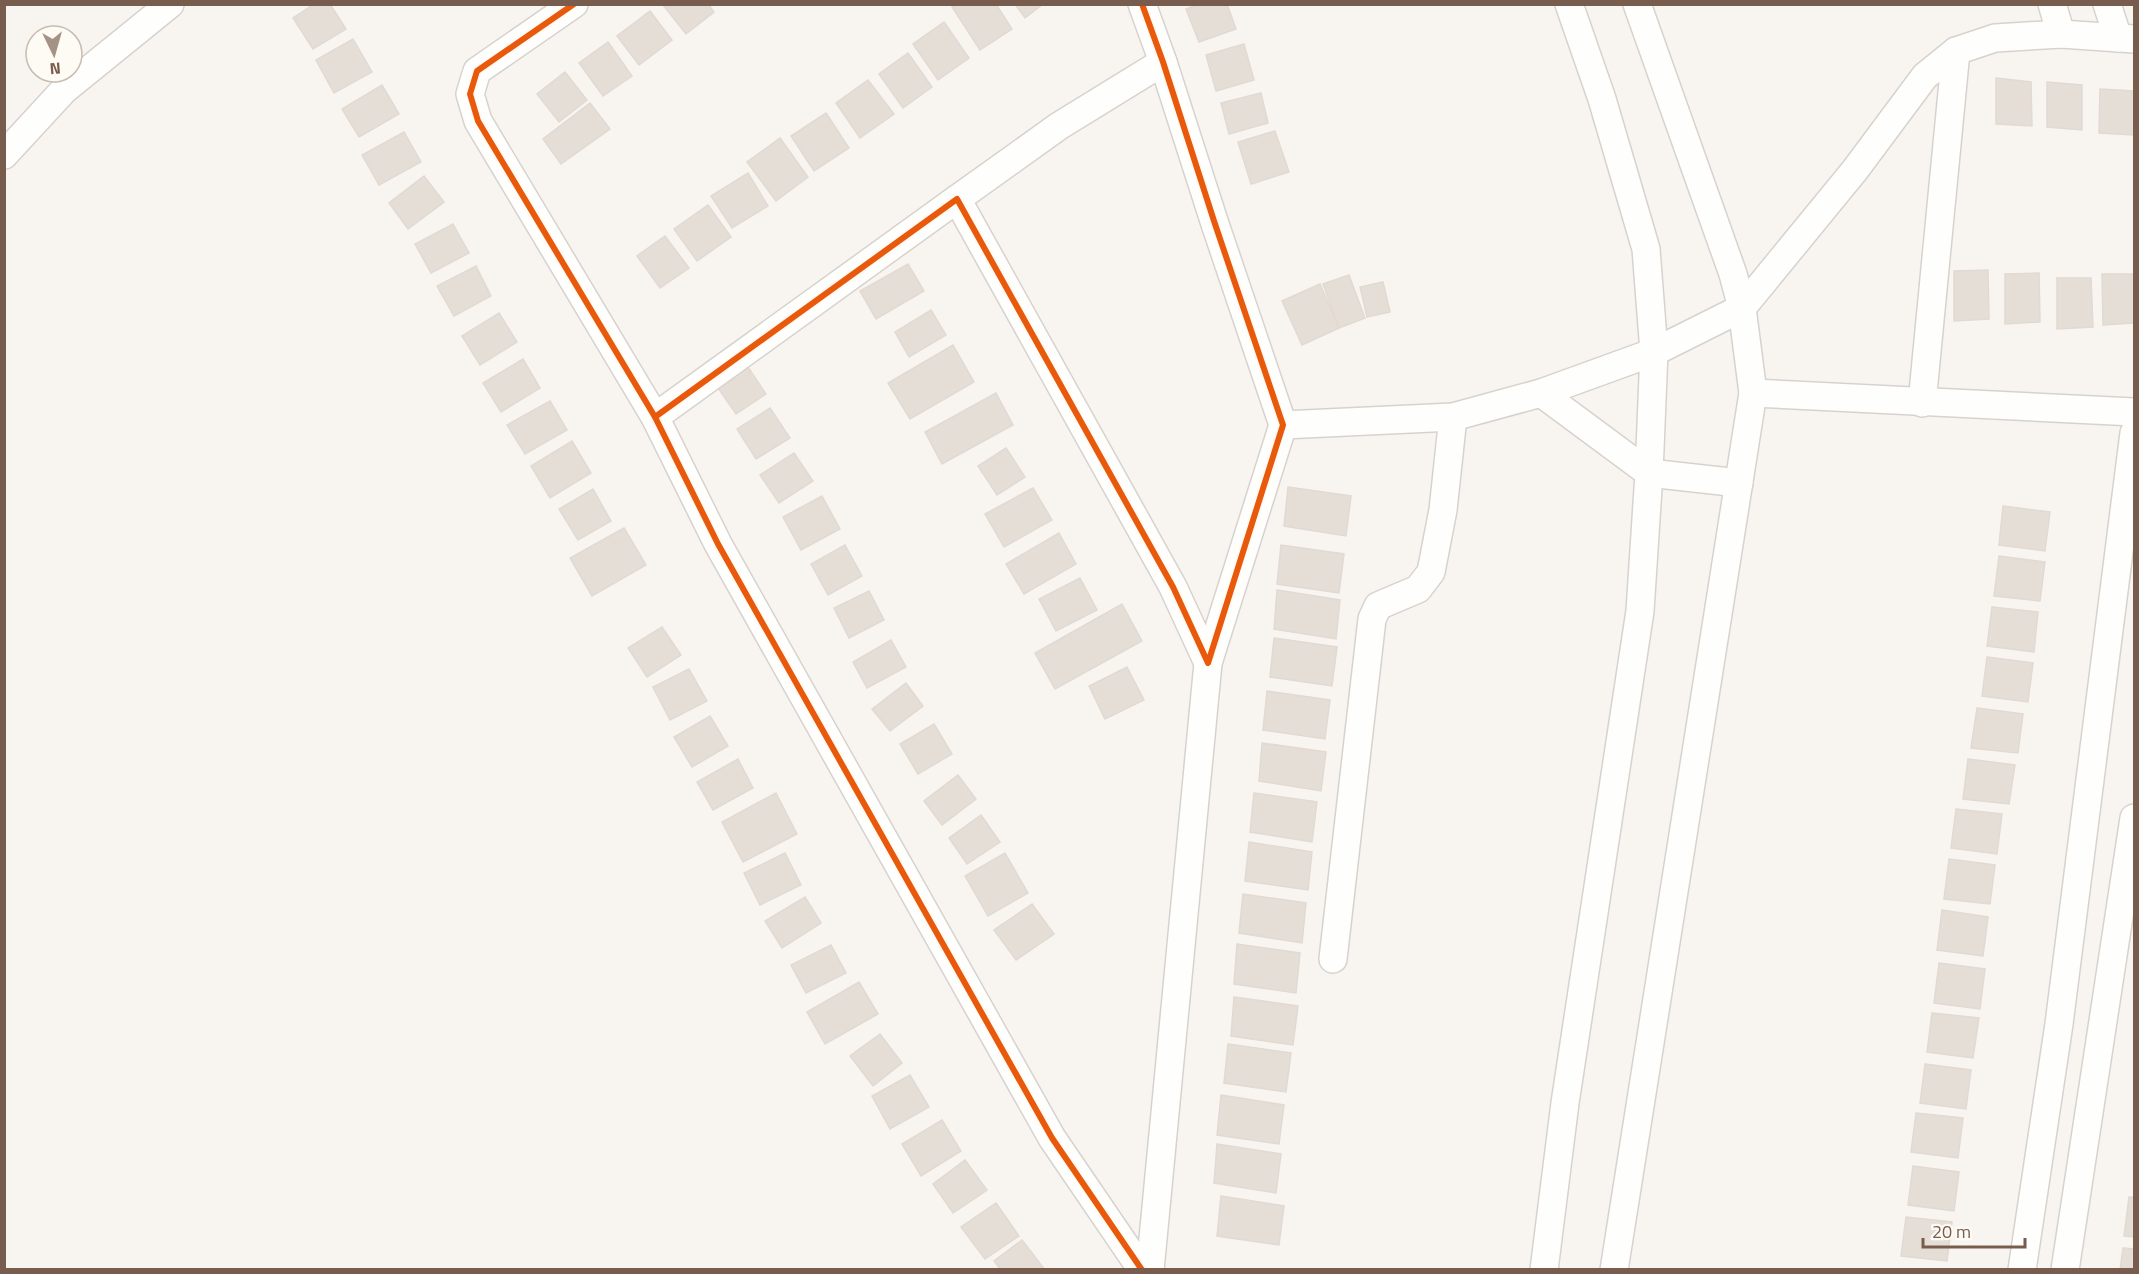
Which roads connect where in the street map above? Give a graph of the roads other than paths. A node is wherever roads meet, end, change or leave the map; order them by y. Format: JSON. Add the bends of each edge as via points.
{"nodes":[{"id":1,"x":170,"y":4,"type":"edge"},
{"id":2,"x":574,"y":4,"type":"edge"},
{"id":3,"x":1142,"y":4,"type":"edge"},
{"id":4,"x":1569,"y":4,"type":"edge"},
{"id":5,"x":1637,"y":4,"type":"edge"},
{"id":6,"x":2052,"y":4,"type":"edge"},
{"id":7,"x":2107,"y":4,"type":"edge"},
{"id":8,"x":2061,"y":34,"type":"junction"},
{"id":9,"x":2126,"y":39,"type":"edge"},
{"id":10,"x":1956,"y":51,"type":"junction"},
{"id":11,"x":1163,"y":62,"type":"junction"},
{"id":12,"x":4,"y":155,"type":"edge"},
{"id":13,"x":957,"y":199,"type":"junction"},
{"id":14,"x":1742,"y":308,"type":"junction"},
{"id":15,"x":1654,"y":352,"type":"junction"},
{"id":16,"x":1541,"y":393,"type":"junction"},
{"id":17,"x":1753,"y":393,"type":"junction"},
{"id":18,"x":1922,"y":403,"type":"junction"},
{"id":19,"x":2134,"y":412,"type":"edge"},
{"id":20,"x":655,"y":417,"type":"junction"},
{"id":21,"x":1453,"y":417,"type":"junction"},
{"id":22,"x":1283,"y":425,"type":"junction"},
{"id":23,"x":2134,"y":433,"type":"edge"},
{"id":24,"x":1649,"y":473,"type":"junction"},
{"id":25,"x":1739,"y":483,"type":"junction"},
{"id":26,"x":1208,"y":663,"type":"junction"},
{"id":27,"x":2134,"y":818,"type":"edge"},
{"id":28,"x":1333,"y":959,"type":"dead end"},
{"id":29,"x":1142,"y":1269,"type":"edge"},
{"id":30,"x":1150,"y":1269,"type":"edge"},
{"id":31,"x":1544,"y":1269,"type":"edge"},
{"id":32,"x":1614,"y":1269,"type":"edge"},
{"id":33,"x":2022,"y":1269,"type":"edge"},
{"id":34,"x":2065,"y":1269,"type":"edge"}],
"edges":[{"from":1,"to":12,"type":"street","via":[[63,90]]},
{"from":2,"to":20,"type":"street","via":[[477,71],[470,93],[478,121]]},
{"from":3,"to":11,"type":"street"},
{"from":4,"to":15,"type":"street","via":[[1646,249]]},
{"from":5,"to":14,"type":"street"},
{"from":6,"to":8,"type":"street"},
{"from":7,"to":9,"type":"street"},
{"from":8,"to":9,"type":"street"},
{"from":8,"to":10,"type":"street","via":[[1995,38]]},
{"from":10,"to":14,"type":"street","via":[[1924,76],[1855,170]]},
{"from":10,"to":18,"type":"street"},
{"from":11,"to":13,"type":"street","via":[[1059,126]]},
{"from":11,"to":22,"type":"street"},
{"from":13,"to":20,"type":"street"},
{"from":13,"to":26,"type":"street","via":[[1173,587]]},
{"from":14,"to":15,"type":"street"},
{"from":14,"to":17,"type":"street"},
{"from":15,"to":16,"type":"street"},
{"from":15,"to":24,"type":"street"},
{"from":16,"to":21,"type":"street"},
{"from":16,"to":24,"type":"street"},
{"from":17,"to":18,"type":"street"},
{"from":17,"to":25,"type":"street"},
{"from":18,"to":19,"type":"street"},
{"from":20,"to":29,"type":"street","via":[[718,544],[1052,1138]]},
{"from":21,"to":22,"type":"street"},
{"from":21,"to":28,"type":"street","via":[[1443,510],[1431,572],[1418,589],[1378,606],[1372,619]]},
{"from":22,"to":26,"type":"street"},
{"from":23,"to":33,"type":"street","via":[[2060,1024]]},
{"from":24,"to":25,"type":"street"},
{"from":24,"to":31,"type":"street","via":[[1640,611],[1565,1103]]},
{"from":25,"to":32,"type":"street"},
{"from":26,"to":30,"type":"street"},
{"from":27,"to":34,"type":"street"}]}
